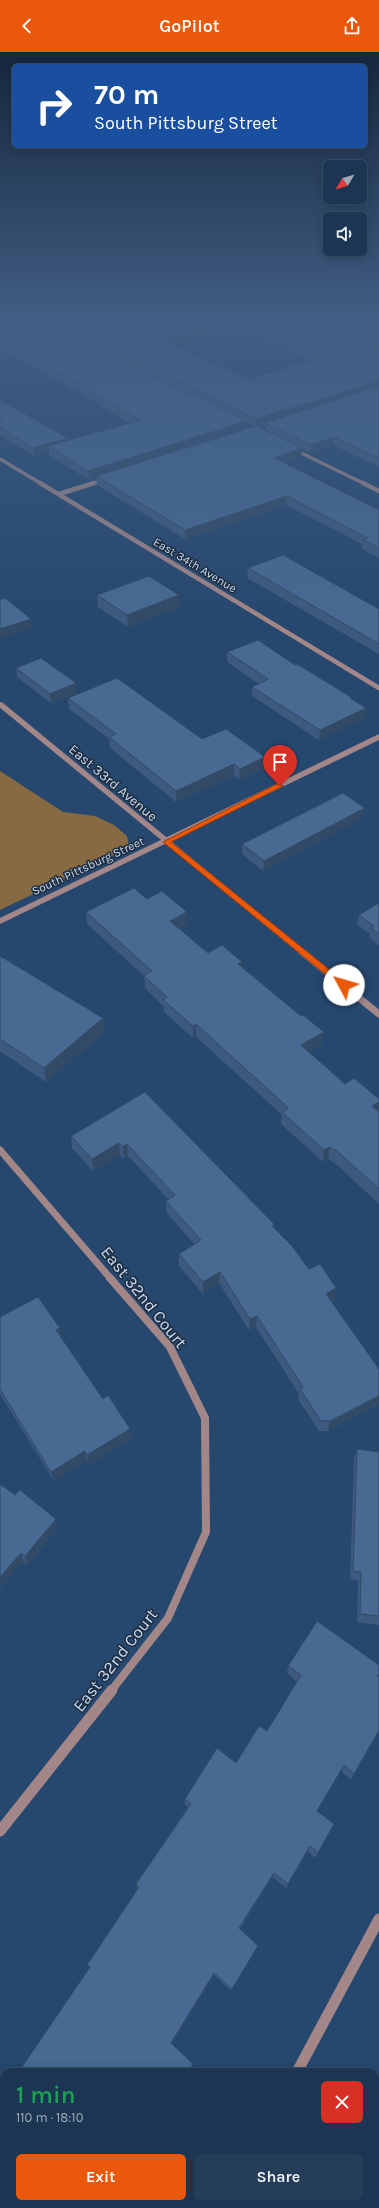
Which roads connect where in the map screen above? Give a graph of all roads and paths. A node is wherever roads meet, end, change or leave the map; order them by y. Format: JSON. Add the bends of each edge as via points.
{"nodes":[{"id":1,"x":290,"y":447,"type":"edge"},
{"id":2,"x":0,"y":459,"type":"edge"},
{"id":3,"x":112,"y":477,"type":"edge"},
{"id":4,"x":379,"y":491,"type":"edge"},
{"id":5,"x":59,"y":494,"type":"junction"},
{"id":6,"x":379,"y":688,"type":"edge"},
{"id":7,"x":1,"y":705,"type":"dead end"},
{"id":8,"x":379,"y":737,"type":"edge"},
{"id":9,"x":166,"y":842,"type":"junction"},
{"id":10,"x":0,"y":920,"type":"edge"},
{"id":11,"x":379,"y":1014,"type":"edge"},
{"id":12,"x":0,"y":1150,"type":"edge"},
{"id":13,"x":0,"y":1831,"type":"edge"},
{"id":14,"x":379,"y":1919,"type":"edge"},
{"id":15,"x":299,"y":2068,"type":"edge"}],
"edges":[{"from":1,"to":4,"type":"street"},
{"from":2,"to":5,"type":"street","name":"East 34th Avenue"},
{"from":3,"to":5,"type":"street"},
{"from":5,"to":6,"type":"street","name":"East 34th Avenue"},
{"from":7,"to":9,"type":"street","name":"East 33rd Avenue"},
{"from":8,"to":9,"type":"street","name":"South Pittsburg Street"},
{"from":9,"to":10,"type":"street","name":"South Pittsburg Street"},
{"from":9,"to":11,"type":"street","name":"East 33rd Avenue"},
{"from":12,"to":13,"type":"street","name":"East 32nd Court","via":[[170,1347],[205,1418],[206,1532],[168,1618]]},
{"from":14,"to":15,"type":"street"}]}
